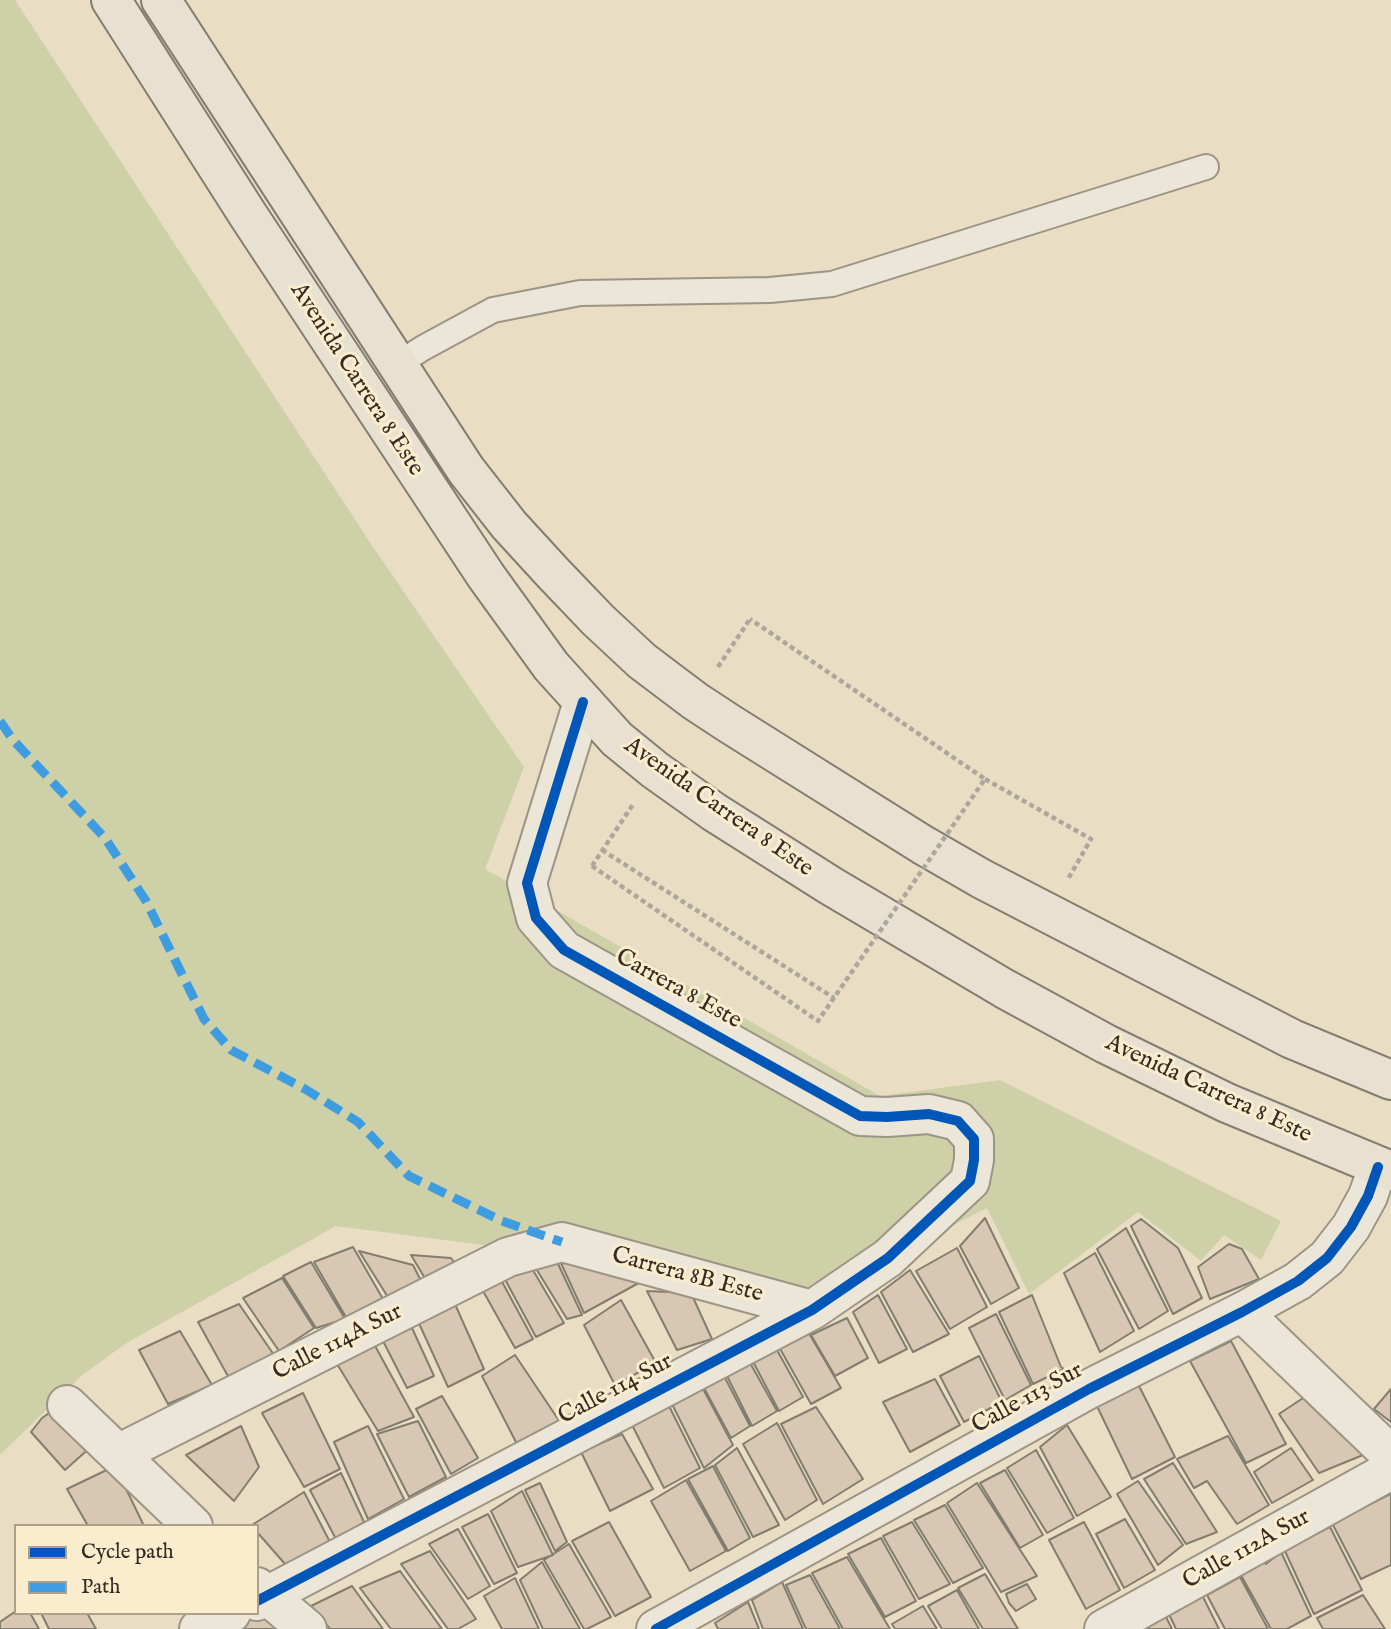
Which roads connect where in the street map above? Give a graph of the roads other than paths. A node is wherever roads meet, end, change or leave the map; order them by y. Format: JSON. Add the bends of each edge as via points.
{"nodes":[{"id":1,"x":111,"y":0,"type":"edge"},
{"id":2,"x":161,"y":0,"type":"edge"},
{"id":3,"x":1206,"y":166,"type":"dead end"},
{"id":4,"x":398,"y":364,"type":"junction"},
{"id":5,"x":583,"y":702,"type":"junction"},
{"id":6,"x":1391,"y":1080,"type":"edge"},
{"id":7,"x":1385,"y":1169,"type":"edge"},
{"id":8,"x":970,"y":1181,"type":"joint"},
{"id":9,"x":562,"y":1242,"type":"joint"},
{"id":10,"x":812,"y":1310,"type":"junction"},
{"id":11,"x":1242,"y":1312,"type":"junction"},
{"id":12,"x":67,"y":1405,"type":"dead end"},
{"id":13,"x":118,"y":1454,"type":"junction"},
{"id":14,"x":1391,"y":1455,"type":"edge"},
{"id":15,"x":1391,"y":1471,"type":"edge"},
{"id":16,"x":191,"y":1524,"type":"edge"},
{"id":17,"x":260,"y":1594,"type":"edge"},
{"id":18,"x":227,"y":1615,"type":"edge"},
{"id":19,"x":198,"y":1629,"type":"edge"},
{"id":20,"x":307,"y":1629,"type":"edge"},
{"id":21,"x":656,"y":1629,"type":"edge"},
{"id":22,"x":1104,"y":1629,"type":"edge"}],
"edges":[{"from":1,"to":5,"type":"highway","name":"Avenida Carrera 8 Este","via":[[486,576]]},
{"from":2,"to":4,"type":"highway","name":"Avenida Carrera 8 Este"},
{"from":3,"to":4,"type":"lane","via":[[832,284],[770,290],[580,293],[493,310]]},
{"from":4,"to":6,"type":"highway","name":"Avenida Carrera 8 Este","via":[[466,470],[509,525],[598,620],[695,701],[982,879],[1292,1039]]},
{"from":5,"to":7,"type":"highway","name":"Avenida Carrera 8 Este","via":[[617,739],[714,811],[1004,989],[1227,1102]]},
{"from":5,"to":8,"type":"street","name":"Carrera 8 Este","via":[[527,883],[536,918],[564,950],[860,1116],[929,1114],[958,1121],[974,1139]]},
{"from":7,"to":11,"type":"street","name":"Calle 113 Sur","via":[[1327,1258],[1298,1281]]},
{"from":8,"to":10,"type":"street","name":"Calle 114 Sur","via":[[888,1258]]},
{"from":9,"to":10,"type":"street","name":"Carrera 8B Este"},
{"from":9,"to":13,"type":"street","name":"Calle 114A Sur","via":[[508,1257]]},
{"from":10,"to":17,"type":"street","name":"Calle 114 Sur"},
{"from":11,"to":14,"type":"street"},
{"from":11,"to":21,"type":"street","name":"Calle 113 Sur","via":[[1088,1389]]},
{"from":12,"to":13,"type":"street"},
{"from":13,"to":16,"type":"street"},
{"from":15,"to":22,"type":"street","name":"Calle 112A Sur"},
{"from":17,"to":20,"type":"street"},
{"from":18,"to":19,"type":"street"}]}
